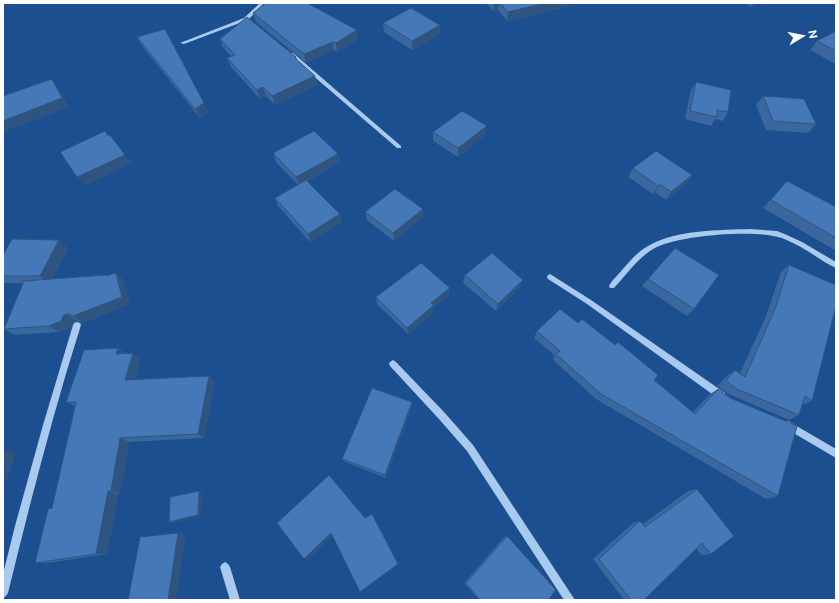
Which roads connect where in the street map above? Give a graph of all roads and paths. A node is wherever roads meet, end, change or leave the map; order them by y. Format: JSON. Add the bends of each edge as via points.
{"nodes":[{"id":1,"x":262,"y":3,"type":"edge"},
{"id":2,"x":246,"y":19,"type":"junction"},
{"id":3,"x":258,"y":27,"type":"edge"},
{"id":4,"x":182,"y":43,"type":"dead end"},
{"id":5,"x":286,"y":50,"type":"edge"},
{"id":6,"x":399,"y":147,"type":"dead end"},
{"id":7,"x":836,"y":265,"type":"edge"},
{"id":8,"x":550,"y":277,"type":"dead end"},
{"id":9,"x":612,"y":286,"type":"dead end"},
{"id":10,"x":77,"y":325,"type":"edge"},
{"id":11,"x":392,"y":364,"type":"dead end"},
{"id":12,"x":731,"y":401,"type":"edge"},
{"id":13,"x":780,"y":422,"type":"edge"},
{"id":14,"x":836,"y":454,"type":"edge"},
{"id":15,"x":225,"y":567,"type":"dead end"},
{"id":16,"x":3,"y":593,"type":"edge"},
{"id":17,"x":235,"y":600,"type":"edge"},
{"id":18,"x":570,"y":600,"type":"edge"}],
"edges":[{"from":1,"to":2,"type":"street"},
{"from":2,"to":3,"type":"street"},
{"from":2,"to":4,"type":"street"},
{"from":5,"to":6,"type":"street"},
{"from":7,"to":9,"type":"street","via":[[776,234],[725,233],[660,242],[640,256]]},
{"from":8,"to":12,"type":"street"},
{"from":10,"to":16,"type":"street","via":[[55,391]]},
{"from":11,"to":18,"type":"street","via":[[470,448]]},
{"from":13,"to":14,"type":"street"},
{"from":15,"to":17,"type":"street"}]}
